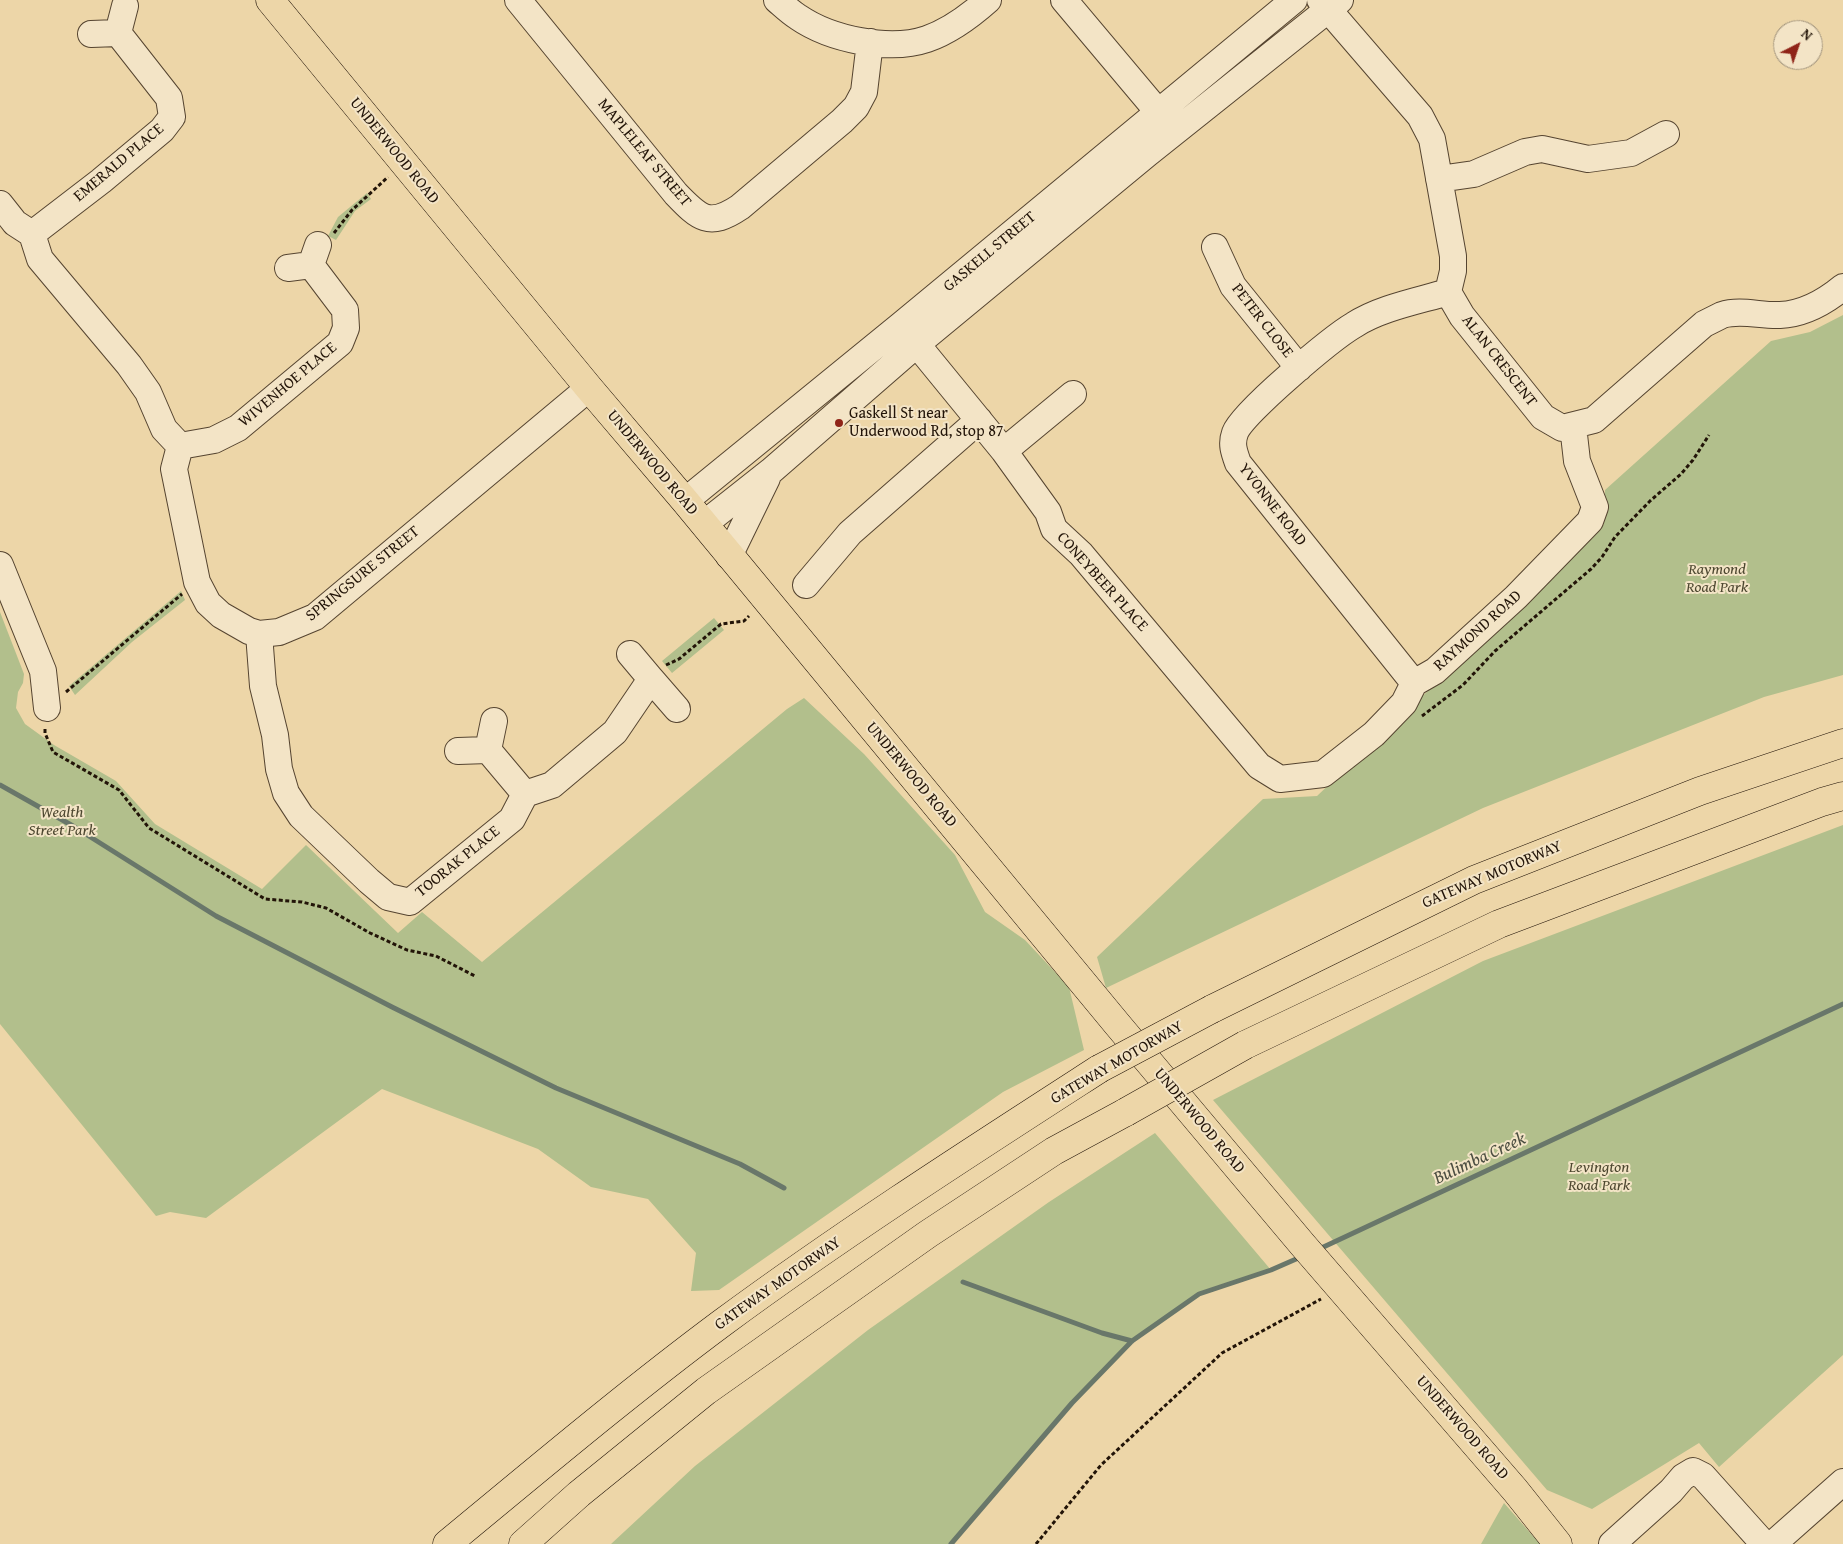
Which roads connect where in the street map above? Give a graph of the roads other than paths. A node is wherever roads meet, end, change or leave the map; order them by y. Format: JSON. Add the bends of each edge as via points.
{"nodes":[{"id":1,"x":270,"y":0,"type":"edge"},
{"id":2,"x":518,"y":0,"type":"edge"},
{"id":3,"x":777,"y":0,"type":"edge"},
{"id":4,"x":988,"y":0,"type":"edge"},
{"id":5,"x":1064,"y":0,"type":"edge"},
{"id":6,"x":1294,"y":0,"type":"edge"},
{"id":7,"x":1330,"y":3,"type":"edge"},
{"id":8,"x":125,"y":6,"type":"dead end"},
{"id":9,"x":118,"y":33,"type":"junction"},
{"id":10,"x":90,"y":34,"type":"dead end"},
{"id":11,"x":870,"y":42,"type":"junction"},
{"id":12,"x":1166,"y":122,"type":"junction"},
{"id":13,"x":1666,"y":134,"type":"dead end"},
{"id":14,"x":1439,"y":179,"type":"junction"},
{"id":15,"x":0,"y":204,"type":"edge"},
{"id":16,"x":32,"y":234,"type":"junction"},
{"id":17,"x":1215,"y":247,"type":"dead end"},
{"id":18,"x":306,"y":259,"type":"road end"},
{"id":19,"x":1843,"y":287,"type":"edge"},
{"id":20,"x":1448,"y":292,"type":"junction"},
{"id":21,"x":909,"y":335,"type":"junction"},
{"id":22,"x":1299,"y":368,"type":"junction"},
{"id":23,"x":589,"y":388,"type":"junction"},
{"id":24,"x":1073,"y":394,"type":"dead end"},
{"id":25,"x":979,"y":420,"type":"junction"},
{"id":26,"x":1573,"y":426,"type":"junction"},
{"id":27,"x":180,"y":446,"type":"junction"},
{"id":28,"x":1004,"y":451,"type":"junction"},
{"id":29,"x":771,"y":471,"type":"junction"},
{"id":30,"x":685,"y":501,"type":"junction"},
{"id":31,"x":704,"y":524,"type":"junction"},
{"id":32,"x":730,"y":556,"type":"junction"},
{"id":33,"x":0,"y":565,"type":"edge"},
{"id":34,"x":806,"y":585,"type":"dead end"},
{"id":35,"x":259,"y":634,"type":"junction"},
{"id":36,"x":630,"y":654,"type":"dead end"},
{"id":37,"x":651,"y":679,"type":"junction"},
{"id":38,"x":1414,"y":683,"type":"junction"},
{"id":39,"x":47,"y":708,"type":"road end"},
{"id":40,"x":677,"y":709,"type":"dead end"},
{"id":41,"x":494,"y":721,"type":"dead end"},
{"id":42,"x":1843,"y":743,"type":"edge"},
{"id":43,"x":488,"y":750,"type":"junction"},
{"id":44,"x":458,"y":751,"type":"dead end"},
{"id":45,"x":1280,"y":779,"type":"joint"},
{"id":46,"x":525,"y":794,"type":"junction"},
{"id":47,"x":1843,"y":796,"type":"edge"},
{"id":48,"x":1843,"y":1482,"type":"edge"},
{"id":49,"x":447,"y":1544,"type":"edge"},
{"id":50,"x":523,"y":1544,"type":"edge"},
{"id":51,"x":1558,"y":1544,"type":"edge"},
{"id":52,"x":1612,"y":1544,"type":"edge"},
{"id":53,"x":1764,"y":1544,"type":"edge"},
{"id":54,"x":1773,"y":1544,"type":"edge"}],
"edges":[{"from":1,"to":23,"type":"main road","name":"UNDERWOOD ROAD"},
{"from":2,"to":11,"type":"street","name":"MAPLELEAF STREET","via":[[676,194],[693,211],[710,219],[725,217],[740,207],[856,108],[864,92]]},
{"from":3,"to":11,"type":"street","via":[[823,31]]},
{"from":4,"to":11,"type":"street","via":[[950,29],[926,40],[897,45]]},
{"from":5,"to":12,"type":"street"},
{"from":6,"to":12,"type":"street","name":"GASKELL STREET"},
{"from":7,"to":12,"type":"street","name":"GASKELL STREET"},
{"from":7,"to":14,"type":"street","via":[[1420,116],[1432,139]]},
{"from":8,"to":9,"type":"street"},
{"from":9,"to":10,"type":"street"},
{"from":9,"to":16,"type":"street","name":"EMERALD PLACE","via":[[169,98],[172,117],[162,130],[101,182]]},
{"from":12,"to":21,"type":"street","name":"GASKELL STREET"},
{"from":13,"to":14,"type":"street","via":[[1631,153],[1588,160],[1542,149],[1525,152],[1474,174]]},
{"from":14,"to":20,"type":"street","via":[[1453,256]]},
{"from":15,"to":16,"type":"street","via":[[16,223]]},
{"from":16,"to":27,"type":"street","via":[[40,259],[129,366],[148,392],[164,429]]},
{"from":17,"to":22,"type":"street","name":"PETER CLOSE","via":[[1233,286]]},
{"from":18,"to":27,"type":"street","name":"WIVENHOE PLACE","via":[[345,310],[346,328],[340,343],[238,428],[214,440]]},
{"from":19,"to":26,"type":"street","via":[[1800,311],[1781,315],[1722,315],[1704,324],[1594,420]]},
{"from":20,"to":22,"type":"street","name":"YVONNE ROAD","via":[[1354,324]]},
{"from":20,"to":26,"type":"street","name":"ALAN CRESCENT","via":[[1462,316],[1543,417],[1562,428]]},
{"from":21,"to":25,"type":"street","name":"CONEYBEER PLACE"},
{"from":21,"to":29,"type":"street","name":"GASKELL STREET"},
{"from":21,"to":30,"type":"street","name":"GASKELL STREET"},
{"from":22,"to":38,"type":"street","name":"YVONNE ROAD","via":[[1243,419],[1232,445],[1238,462]]},
{"from":23,"to":30,"type":"main road","name":"UNDERWOOD ROAD"},
{"from":23,"to":35,"type":"street","name":"SPRINGSURE STREET","via":[[315,616],[278,632]]},
{"from":24,"to":28,"type":"street"},
{"from":25,"to":28,"type":"street","name":"CONEYBEER PLACE"},
{"from":25,"to":34,"type":"street","via":[[850,533]]},
{"from":26,"to":38,"type":"street","name":"RAYMOND ROAD","via":[[1576,461],[1595,507],[1590,521],[1516,597],[1435,670]]},
{"from":27,"to":35,"type":"street","via":[[174,468],[196,582],[208,603],[221,615]]},
{"from":28,"to":45,"type":"street","name":"CONEYBEER PLACE","via":[[1048,512],[1054,529],[1082,554],[1259,766]]},
{"from":29,"to":31,"type":"street","name":"GASKELL STREET"},
{"from":29,"to":32,"type":"street","name":"GASKELL STREET"},
{"from":30,"to":31,"type":"main road","name":"UNDERWOOD ROAD"},
{"from":31,"to":32,"type":"main road","name":"UNDERWOOD ROAD"},
{"from":32,"to":51,"type":"main road","name":"UNDERWOOD ROAD","via":[[1302,1244]]},
{"from":33,"to":39,"type":"street","via":[[43,671]]},
{"from":35,"to":46,"type":"street","name":"TOORAK PLACE","via":[[263,686],[286,793],[301,816],[388,897],[410,902],[512,819]]},
{"from":36,"to":37,"type":"street"},
{"from":37,"to":40,"type":"street"},
{"from":37,"to":46,"type":"street","via":[[615,732],[552,785]]},
{"from":38,"to":45,"type":"street","name":"RAYMOND ROAD","via":[[1404,703],[1374,734],[1323,774]]},
{"from":41,"to":43,"type":"street"},
{"from":42,"to":49,"type":"main road","name":"GATEWAY MOTORWAY","bridge":true,"via":[[1700,791],[1474,880],[1212,1009],[1100,1069],[887,1207],[722,1323],[596,1421]]},
{"from":43,"to":44,"type":"street"},
{"from":43,"to":46,"type":"street"},
{"from":47,"to":50,"type":"main road","bridge":true,"via":[[1499,924],[1245,1045],[1054,1152],[928,1234],[706,1391]]},
{"from":48,"to":54,"type":"street"},
{"from":52,"to":53,"type":"street","via":[[1693,1471],[1703,1476]]}]}
